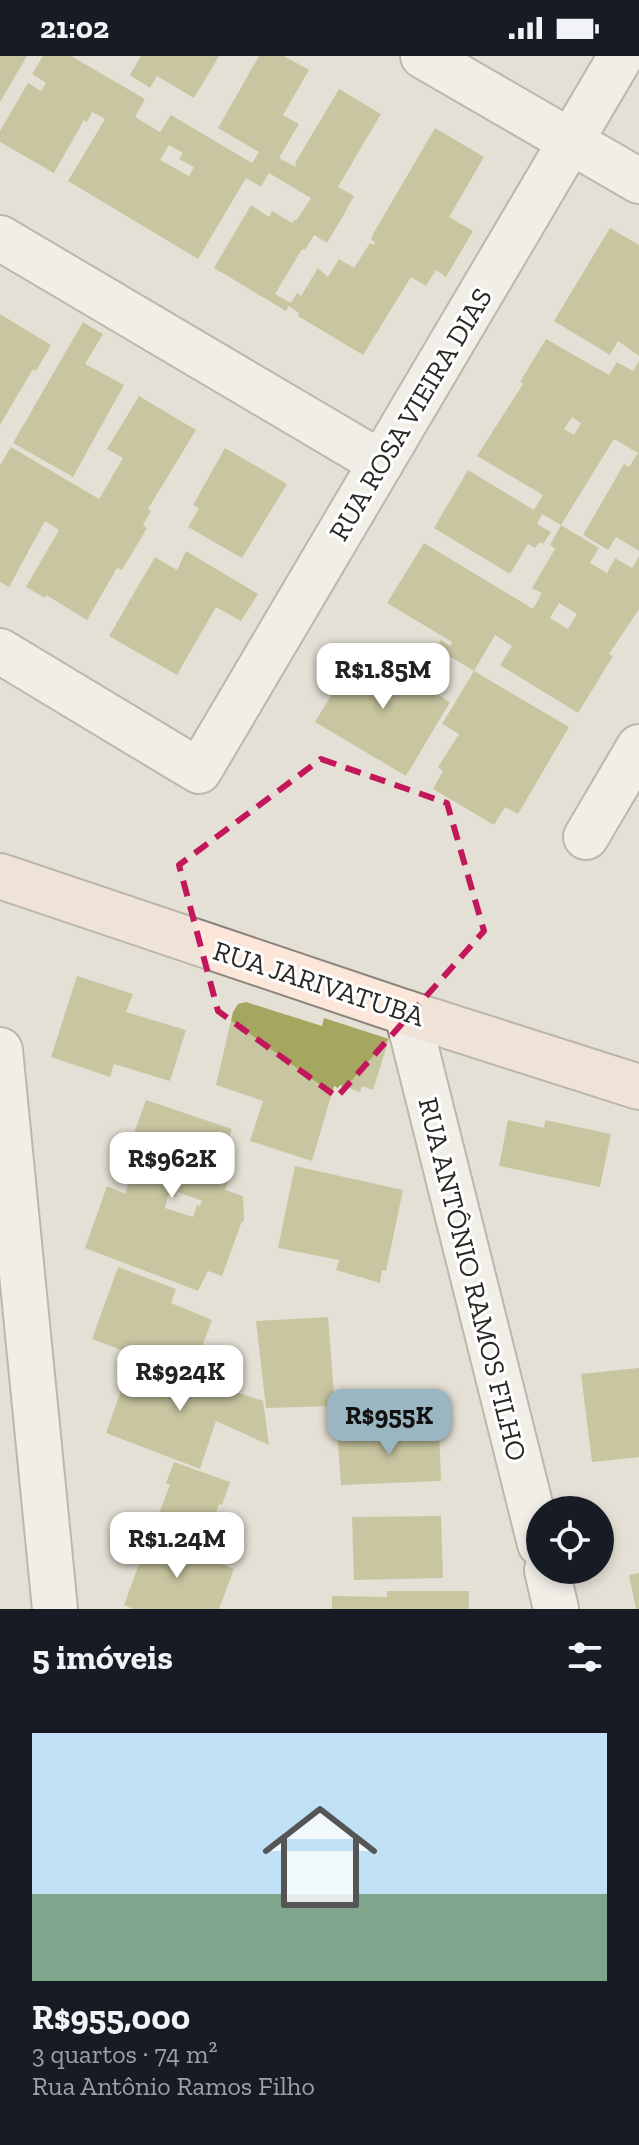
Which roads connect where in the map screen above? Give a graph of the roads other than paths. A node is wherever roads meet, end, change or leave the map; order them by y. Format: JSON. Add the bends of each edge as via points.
{"nodes":[{"id":1,"x":423,"y":56,"type":"edge"},
{"id":2,"x":621,"y":56,"type":"edge"},
{"id":3,"x":571,"y":141,"type":"junction"},
{"id":4,"x":639,"y":181,"type":"edge"},
{"id":5,"x":0,"y":238,"type":"edge"},
{"id":6,"x":381,"y":463,"type":"junction"},
{"id":7,"x":0,"y":651,"type":"edge"},
{"id":8,"x":639,"y":747,"type":"edge"},
{"id":9,"x":586,"y":837,"type":"dead end"},
{"id":10,"x":0,"y":876,"type":"edge"},
{"id":11,"x":407,"y":1013,"type":"junction"},
{"id":12,"x":0,"y":1050,"type":"edge"},
{"id":13,"x":639,"y":1087,"type":"edge"},
{"id":14,"x":528,"y":1496,"type":"edge"},
{"id":15,"x":550,"y":1584,"type":"edge"},
{"id":16,"x":55,"y":1609,"type":"edge"},
{"id":17,"x":556,"y":1609,"type":"edge"}],
"edges":[{"from":1,"to":3,"type":"street"},
{"from":2,"to":3,"type":"street","name":"RUA ROSA VIEIRA DIAS"},
{"from":3,"to":4,"type":"street"},
{"from":3,"to":6,"type":"street","name":"RUA ROSA VIEIRA DIAS"},
{"from":5,"to":6,"type":"street"},
{"from":6,"to":7,"type":"street","name":"RUA ROSA VIEIRA DIAS","via":[[199,771]]},
{"from":8,"to":9,"type":"street"},
{"from":10,"to":11,"type":"main road","name":"RUA JARIVATUBA"},
{"from":11,"to":13,"type":"main road","name":"RUA JARIVATUBA"},
{"from":11,"to":14,"type":"street","name":"RUA ANTÔNIO RAMOS FILHO"},
{"from":12,"to":16,"type":"street"},
{"from":15,"to":17,"type":"street"}]}
